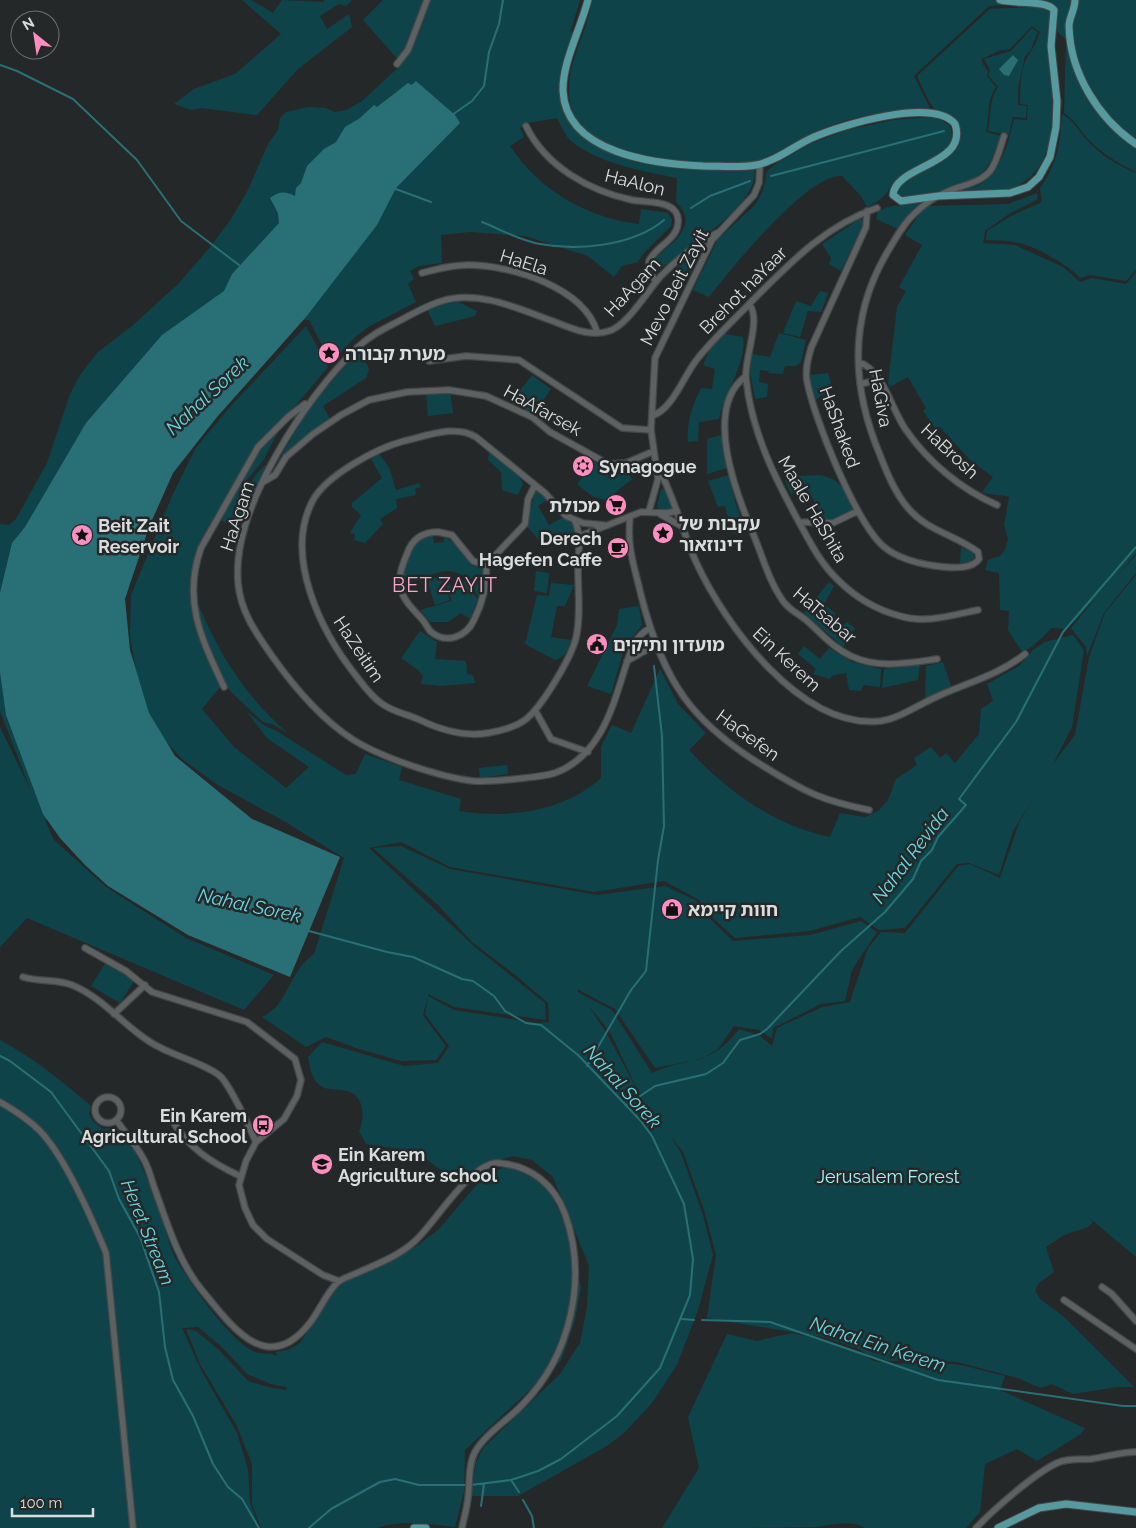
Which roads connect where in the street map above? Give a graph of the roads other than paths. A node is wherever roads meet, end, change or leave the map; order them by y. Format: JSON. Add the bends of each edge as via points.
{"nodes":[{"id":1,"x":427,"y":0,"type":"edge"},
{"id":2,"x":588,"y":0,"type":"edge"},
{"id":3,"x":1000,"y":0,"type":"edge"},
{"id":4,"x":1075,"y":0,"type":"edge"},
{"id":5,"x":397,"y":64,"type":"dead end"},
{"id":6,"x":526,"y":126,"type":"dead end"},
{"id":7,"x":1004,"y":136,"type":"dead end"},
{"id":8,"x":1136,"y":144,"type":"edge"},
{"id":9,"x":760,"y":164,"type":"junction"},
{"id":10,"x":938,"y":196,"type":"junction"},
{"id":11,"x":877,"y":208,"type":"dead end"},
{"id":12,"x":867,"y":211,"type":"junction"},
{"id":13,"x":717,"y":233,"type":"junction"},
{"id":14,"x":422,"y":273,"type":"dead end"},
{"id":15,"x":656,"y":282,"type":"junction"},
{"id":16,"x":749,"y":304,"type":"junction"},
{"id":17,"x":597,"y":332,"type":"junction"},
{"id":18,"x":429,"y":361,"type":"dead end"},
{"id":19,"x":859,"y":362,"type":"junction"},
{"id":20,"x":746,"y":376,"type":"junction"},
{"id":21,"x":879,"y":380,"type":"junction"},
{"id":22,"x":860,"y":384,"type":"junction"},
{"id":23,"x":311,"y":400,"type":"junction"},
{"id":24,"x":652,"y":416,"type":"junction"},
{"id":25,"x":651,"y":430,"type":"junction"},
{"id":26,"x":654,"y":450,"type":"junction"},
{"id":27,"x":658,"y":467,"type":"junction"},
{"id":28,"x":264,"y":482,"type":"junction"},
{"id":29,"x":536,"y":485,"type":"junction"},
{"id":30,"x":997,"y":505,"type":"dead end"},
{"id":31,"x":649,"y":511,"type":"junction"},
{"id":32,"x":677,"y":511,"type":"junction"},
{"id":33,"x":858,"y":511,"type":"junction"},
{"id":34,"x":656,"y":512,"type":"junction"},
{"id":35,"x":630,"y":517,"type":"junction"},
{"id":36,"x":575,"y":521,"type":"junction"},
{"id":37,"x":799,"y":522,"type":"junction"},
{"id":38,"x":604,"y":525,"type":"junction"},
{"id":39,"x":683,"y":527,"type":"junction"},
{"id":40,"x":580,"y":536,"type":"junction"},
{"id":41,"x":979,"y":554,"type":"joint"},
{"id":42,"x":486,"y":565,"type":"junction"},
{"id":43,"x":978,"y":610,"type":"dead end"},
{"id":44,"x":650,"y":628,"type":"junction"},
{"id":45,"x":655,"y":645,"type":"junction"},
{"id":46,"x":1025,"y":654,"type":"dead end"},
{"id":47,"x":937,"y":659,"type":"dead end"},
{"id":48,"x":627,"y":661,"type":"junction"},
{"id":49,"x":224,"y":687,"type":"dead end"},
{"id":50,"x":535,"y":710,"type":"junction"},
{"id":51,"x":588,"y":752,"type":"junction"},
{"id":52,"x":869,"y":810,"type":"dead end"},
{"id":53,"x":85,"y":948,"type":"dead end"},
{"id":54,"x":23,"y":977,"type":"dead end"},
{"id":55,"x":145,"y":985,"type":"junction"},
{"id":56,"x":114,"y":1014,"type":"junction"},
{"id":57,"x":0,"y":1102,"type":"edge"},
{"id":58,"x":116,"y":1120,"type":"junction"},
{"id":59,"x":172,"y":1120,"type":"dead end"},
{"id":60,"x":256,"y":1142,"type":"junction"},
{"id":61,"x":240,"y":1176,"type":"junction"},
{"id":62,"x":339,"y":1281,"type":"junction"},
{"id":63,"x":1102,"y":1287,"type":"dead end"},
{"id":64,"x":1064,"y":1300,"type":"dead end"},
{"id":65,"x":1136,"y":1321,"type":"edge"},
{"id":66,"x":1136,"y":1349,"type":"edge"},
{"id":67,"x":1136,"y":1452,"type":"edge"},
{"id":68,"x":1136,"y":1512,"type":"edge"},
{"id":69,"x":133,"y":1528,"type":"edge"},
{"id":70,"x":414,"y":1528,"type":"edge"},
{"id":71,"x":426,"y":1528,"type":"edge"},
{"id":72,"x":462,"y":1528,"type":"edge"},
{"id":73,"x":976,"y":1528,"type":"edge"},
{"id":74,"x":998,"y":1528,"type":"edge"}],
"edges":[{"from":1,"to":5,"type":"street","via":[[408,50]]},
{"from":2,"to":9,"type":"main road","via":[[566,69],[563,90],[566,108],[582,131],[612,150],[643,160],[709,166]]},
{"from":3,"to":10,"type":"main road","via":[[1043,2],[1054,10],[1051,46],[1057,116],[1050,157],[1039,177],[1020,190],[996,195]]},
{"from":4,"to":8,"type":"main road","via":[[1075,11],[1068,23],[1070,47],[1077,68],[1093,102],[1122,134]]},
{"from":6,"to":15,"type":"street","name":"HaAlon","via":[[548,157],[586,184],[618,196],[667,205],[675,212],[679,220],[677,230],[649,261],[649,270]]},
{"from":7,"to":10,"type":"street","name":"HaGiva","via":[[995,162],[986,175]]},
{"from":9,"to":10,"type":"main road","via":[[812,138],[848,125],[894,115],[937,114],[955,124],[957,135],[952,147],[899,183],[893,193],[895,199],[901,200]]},
{"from":9,"to":13,"type":"street","name":"Mevo Beit Zayit","via":[[759,183],[754,194]]},
{"from":10,"to":19,"type":"street","name":"HaGiva","via":[[905,224],[871,282],[862,311]]},
{"from":11,"to":12,"type":"street","name":"Brehot haYaar"},
{"from":12,"to":16,"type":"street","name":"Brehot haYaar","via":[[844,222],[803,251]]},
{"from":12,"to":33,"type":"street","name":"HaShaked","via":[[866,227],[816,334],[806,368],[822,429]]},
{"from":13,"to":15,"type":"street","name":"HaAgam"},
{"from":13,"to":24,"type":"street","name":"Mevo Beit Zayit","via":[[655,358]]},
{"from":14,"to":17,"type":"street","name":"HaEla","via":[[467,265],[496,268],[523,276],[559,289],[575,299],[591,318]]},
{"from":15,"to":17,"type":"street","name":"HaAgam","via":[[618,327],[609,332]]},
{"from":16,"to":20,"type":"street","name":"Maale HaShita","via":[[754,317]]},
{"from":16,"to":24,"type":"street","name":"Brehot haYaar","via":[[698,358],[664,409]]},
{"from":17,"to":23,"type":"street","name":"HaAgam","via":[[582,332],[484,299],[450,298],[364,342]]},
{"from":18,"to":25,"type":"street","via":[[466,356],[519,360],[622,428]]},
{"from":19,"to":21,"type":"street","name":"HaBrosh","via":[[870,368]]},
{"from":19,"to":22,"type":"street","name":"HaGiva"},
{"from":20,"to":37,"type":"street","name":"Maale HaShita","via":[[763,450]]},
{"from":20,"to":47,"type":"street","name":"HaTsabar","via":[[734,387],[728,403],[725,425],[727,451],[742,509],[766,572],[783,601],[833,645],[856,658],[884,664]]},
{"from":21,"to":22,"type":"street"},
{"from":21,"to":30,"type":"street","name":"HaBrosh","via":[[900,421],[925,453],[962,485]]},
{"from":22,"to":41,"type":"street","name":"HaGiva","via":[[870,431],[903,502],[929,526]]},
{"from":23,"to":28,"type":"street","name":"HaAgam","via":[[291,429]]},
{"from":23,"to":49,"type":"street","via":[[288,417],[258,447],[196,560],[193,609],[204,644]]},
{"from":24,"to":25,"type":"street","name":"Mevo Beit Zayit"},
{"from":25,"to":26,"type":"street","name":"Mevo Beit Zayit"},
{"from":26,"to":27,"type":"street","name":"Mevo Beit Zayit"},
{"from":26,"to":28,"type":"street","name":"HaAfarsek","via":[[630,462],[608,464],[550,432],[532,417],[486,396],[449,390],[407,392],[369,400],[340,415],[286,457],[275,475]]},
{"from":27,"to":31,"type":"street","name":"Mevo Beit Zayit","via":[[657,488]]},
{"from":27,"to":32,"type":"street","name":"Mevo Beit Zayit"},
{"from":28,"to":51,"type":"street","name":"HaAgam","via":[[244,533],[238,560],[242,604],[257,634],[283,671],[340,730],[387,756],[473,781],[549,775],[567,768]]},
{"from":29,"to":36,"type":"street","name":"HaZeitim","via":[[560,511]]},
{"from":29,"to":42,"type":"street","via":[[528,499],[522,527]]},
{"from":29,"to":50,"type":"street","name":"HaZeitim","via":[[476,437],[465,432],[448,431],[404,441],[374,453],[322,488],[309,509],[302,544],[309,588],[326,629],[352,670],[381,703],[434,726],[472,735],[516,725]]},
{"from":31,"to":34,"type":"street"},
{"from":31,"to":35,"type":"street"},
{"from":32,"to":34,"type":"street"},
{"from":32,"to":39,"type":"street","name":"Ein Kerem"},
{"from":33,"to":37,"type":"street","via":[[832,524]]},
{"from":33,"to":41,"type":"street","name":"HaShaked","via":[[876,539],[899,556],[933,566],[954,567],[974,564]]},
{"from":34,"to":39,"type":"street"},
{"from":35,"to":38,"type":"street"},
{"from":35,"to":44,"type":"street","name":"HaGefen","via":[[629,550]]},
{"from":36,"to":38,"type":"street"},
{"from":36,"to":40,"type":"street","name":"HaZeitim"},
{"from":37,"to":43,"type":"street","name":"Maale HaShita","via":[[828,570],[850,591],[875,607],[925,620]]},
{"from":38,"to":40,"type":"street"},
{"from":39,"to":46,"type":"street","name":"Ein Kerem","via":[[706,582],[740,636],[800,696],[832,714],[854,720],[889,719],[990,675]]},
{"from":40,"to":50,"type":"street","name":"HaZeitim","via":[[576,638],[567,660]]},
{"from":42,"to":42,"type":"street","via":[[473,561],[450,534],[426,534],[410,545],[401,570],[400,587],[407,602],[431,631],[444,637],[458,637],[469,629],[478,612],[485,588]]},
{"from":44,"to":45,"type":"street","name":"HaGefen"},
{"from":44,"to":48,"type":"street","name":"HaAgam","via":[[642,633]]},
{"from":45,"to":48,"type":"street"},
{"from":45,"to":52,"type":"street","name":"HaGefen","via":[[684,699],[727,743],[807,793]]},
{"from":48,"to":51,"type":"street","name":"HaAgam","via":[[604,726]]},
{"from":50,"to":51,"type":"street","via":[[551,739]]},
{"from":53,"to":55,"type":"street"},
{"from":54,"to":56,"type":"street","via":[[71,984],[100,1001]]},
{"from":55,"to":56,"type":"street"},
{"from":55,"to":60,"type":"street","via":[[152,992],[247,1022],[294,1059],[301,1080],[297,1096],[284,1119]]},
{"from":56,"to":60,"type":"street","via":[[152,1043],[221,1077]]},
{"from":57,"to":69,"type":"street","via":[[36,1128],[53,1147],[106,1253]]},
{"from":58,"to":58,"type":"street","via":[[121,1113],[120,1104],[114,1098],[101,1099],[95,1106],[96,1115],[103,1122]]},
{"from":58,"to":62,"type":"street","via":[[144,1158],[172,1238],[192,1278],[241,1335],[264,1346],[286,1344],[306,1328]]},
{"from":59,"to":61,"type":"street","via":[[180,1133],[214,1164]]},
{"from":60,"to":61,"type":"street"},
{"from":61,"to":62,"type":"street","via":[[239,1185],[252,1225],[267,1239],[323,1275]]},
{"from":62,"to":72,"type":"street","via":[[410,1246],[484,1165],[503,1164],[534,1174],[550,1188],[562,1208],[576,1270],[575,1293],[562,1343],[545,1376],[524,1403],[476,1450]]},
{"from":63,"to":65,"type":"street"},
{"from":64,"to":66,"type":"street"},
{"from":67,"to":73,"type":"street","via":[[1123,1451],[1056,1463],[995,1508]]},
{"from":68,"to":74,"type":"main road","via":[[1066,1504],[1039,1508]]},
{"from":70,"to":71,"type":"main road"}]}
